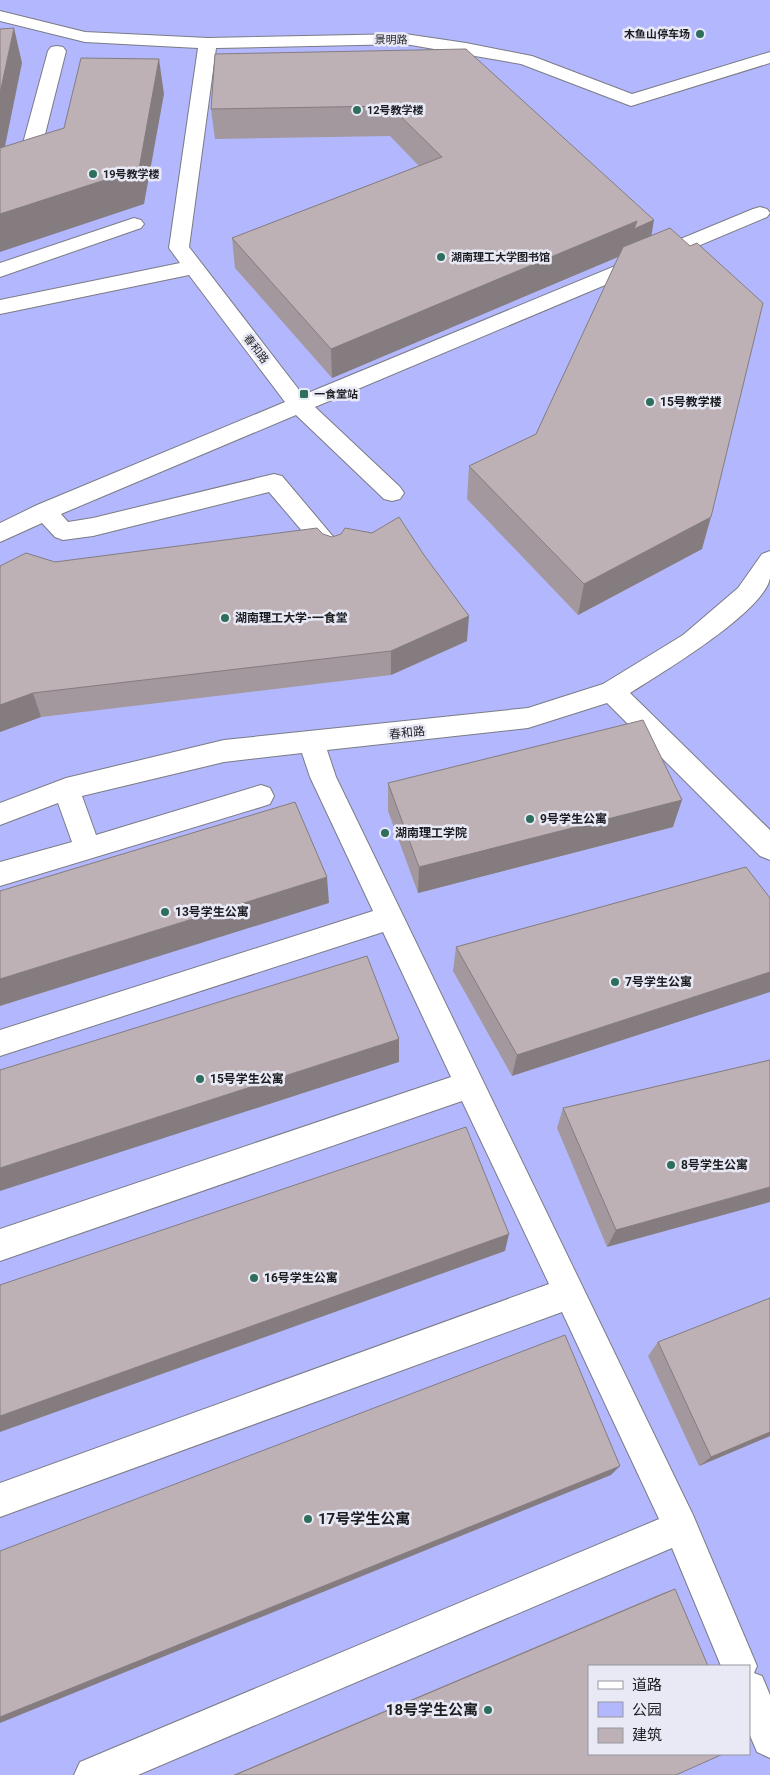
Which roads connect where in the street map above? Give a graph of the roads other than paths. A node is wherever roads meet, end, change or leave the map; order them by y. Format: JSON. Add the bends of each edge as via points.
{"nodes":[{"id":1,"x":0,"y":16,"type":"edge"},
{"id":2,"x":208,"y":43,"type":"junction"},
{"id":3,"x":57,"y":51,"type":"dead end"},
{"id":4,"x":770,"y":58,"type":"edge"},
{"id":5,"x":0,"y":161,"type":"edge"},
{"id":6,"x":767,"y":216,"type":"edge"},
{"id":7,"x":134,"y":224,"type":"dead end"},
{"id":8,"x":194,"y":267,"type":"junction"},
{"id":9,"x":0,"y":270,"type":"edge"},
{"id":10,"x":0,"y":306,"type":"edge"},
{"id":11,"x":298,"y":405,"type":"junction"},
{"id":12,"x":392,"y":493,"type":"dead end"},
{"id":13,"x":45,"y":511,"type":"junction"},
{"id":14,"x":0,"y":533,"type":"edge"},
{"id":15,"x":333,"y":552,"type":"edge"},
{"id":16,"x":770,"y":560,"type":"edge"},
{"id":17,"x":612,"y":691,"type":"junction"},
{"id":18,"x":311,"y":743,"type":"junction"},
{"id":19,"x":66,"y":789,"type":"junction"},
{"id":20,"x":261,"y":796,"type":"dead end"},
{"id":21,"x":0,"y":814,"type":"edge"},
{"id":22,"x":770,"y":848,"type":"edge"},
{"id":23,"x":88,"y":849,"type":"junction"},
{"id":24,"x":0,"y":874,"type":"edge"},
{"id":25,"x":390,"y":918,"type":"junction"},
{"id":26,"x":0,"y":1043,"type":"edge"},
{"id":27,"x":470,"y":1084,"type":"junction"},
{"id":28,"x":0,"y":1246,"type":"edge"},
{"id":29,"x":569,"y":1293,"type":"junction"},
{"id":30,"x":0,"y":1500,"type":"edge"},
{"id":31,"x":681,"y":1527,"type":"junction"},
{"id":32,"x":739,"y":1665,"type":"edge"},
{"id":33,"x":750,"y":1692,"type":"edge"},
{"id":34,"x":770,"y":1739,"type":"edge"},
{"id":35,"x":93,"y":1775,"type":"edge"}],
"edges":[{"from":1,"to":2,"type":"lane","name":"景明路","via":[[85,37]]},
{"from":2,"to":4,"type":"lane","name":"景明路","via":[[405,40],[466,48],[526,60],[632,100]]},
{"from":2,"to":8,"type":"lane","name":"春和路","via":[[179,248]]},
{"from":3,"to":5,"type":"lane","via":[[32,150]]},
{"from":6,"to":11,"type":"lane"},
{"from":7,"to":9,"type":"lane"},
{"from":8,"to":10,"type":"lane"},
{"from":8,"to":11,"type":"lane","name":"春和路"},
{"from":11,"to":12,"type":"lane","name":"春和路"},
{"from":11,"to":13,"type":"lane"},
{"from":13,"to":14,"type":"lane"},
{"from":13,"to":15,"type":"lane","via":[[63,531],[94,527],[274,482]]},
{"from":16,"to":17,"type":"lane","name":"春和路","via":[[747,595],[692,642]]},
{"from":17,"to":18,"type":"lane","name":"春和路","via":[[528,718]]},
{"from":17,"to":22,"type":"lane"},
{"from":18,"to":19,"type":"lane","name":"春和路","via":[[224,751]]},
{"from":18,"to":25,"type":"lane","via":[[323,776]]},
{"from":19,"to":21,"type":"lane","name":"春和路"},
{"from":19,"to":23,"type":"lane"},
{"from":20,"to":23,"type":"lane"},
{"from":23,"to":24,"type":"lane"},
{"from":25,"to":26,"type":"lane"},
{"from":25,"to":27,"type":"lane"},
{"from":27,"to":28,"type":"lane"},
{"from":27,"to":29,"type":"lane"},
{"from":29,"to":30,"type":"lane"},
{"from":29,"to":31,"type":"lane"},
{"from":31,"to":32,"type":"lane"},
{"from":31,"to":35,"type":"lane"},
{"from":33,"to":34,"type":"lane"}]}
